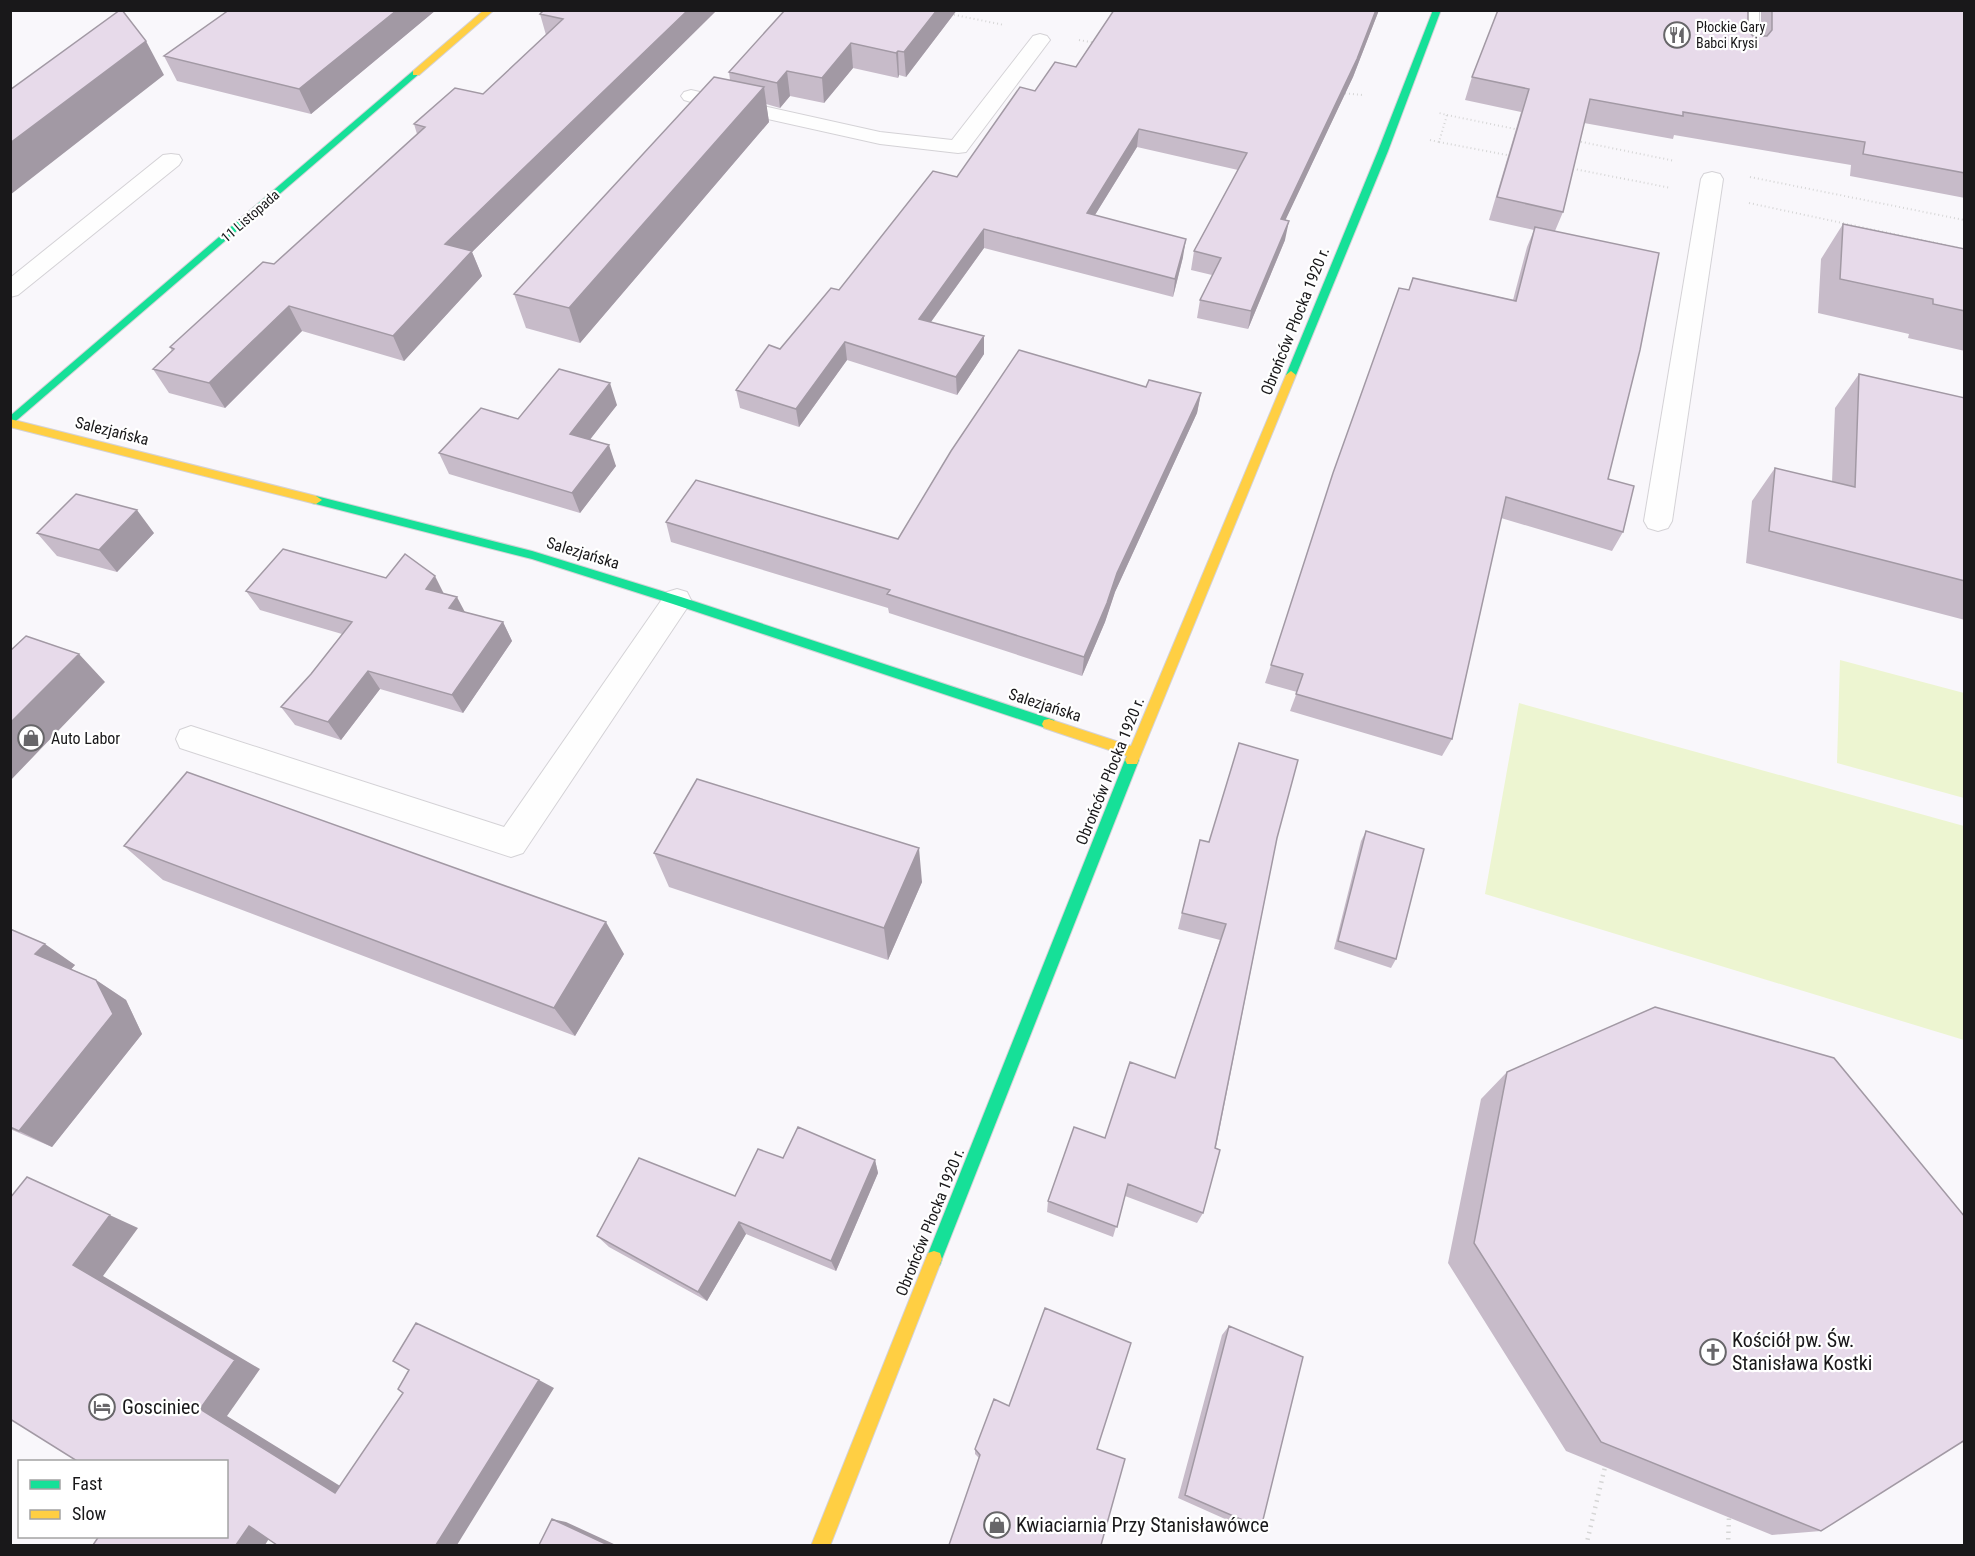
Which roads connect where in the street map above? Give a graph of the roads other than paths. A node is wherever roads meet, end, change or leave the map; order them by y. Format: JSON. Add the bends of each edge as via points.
{"nodes":[{"id":1,"x":490,"y":10,"type":"edge"},
{"id":2,"x":1437,"y":10,"type":"edge"},
{"id":3,"x":1749,"y":10,"type":"edge"},
{"id":4,"x":1040,"y":40,"type":"dead end"},
{"id":5,"x":1749,"y":52,"type":"edge"},
{"id":6,"x":691,"y":96,"type":"dead end"},
{"id":7,"x":171,"y":160,"type":"dead end"},
{"id":8,"x":1712,"y":179,"type":"dead end"},
{"id":9,"x":10,"y":290,"type":"edge"},
{"id":10,"x":10,"y":422,"type":"edge"},
{"id":11,"x":1658,"y":522,"type":"dead end"},
{"id":12,"x":677,"y":600,"type":"junction"},
{"id":13,"x":191,"y":739,"type":"dead end"},
{"id":14,"x":1135,"y":753,"type":"junction"},
{"id":15,"x":820,"y":1545,"type":"edge"}],
"edges":[{"from":1,"to":10,"type":"street","name":"11 Listopada"},
{"from":2,"to":14,"type":"street","name":"Obrońców Płocka 1920 r.","via":[[1383,151]]},
{"from":3,"to":5,"type":"lane"},
{"from":4,"to":6,"type":"lane","via":[[958,147],[880,138]]},
{"from":7,"to":9,"type":"lane"},
{"from":8,"to":11,"type":"street"},
{"from":10,"to":12,"type":"street","name":"Salezjańska","via":[[532,555]]},
{"from":12,"to":13,"type":"lane","via":[[511,843]]},
{"from":12,"to":14,"type":"street","name":"Salezjańska"},
{"from":14,"to":15,"type":"street","name":"Obrońców Płocka 1920 r."}]}
